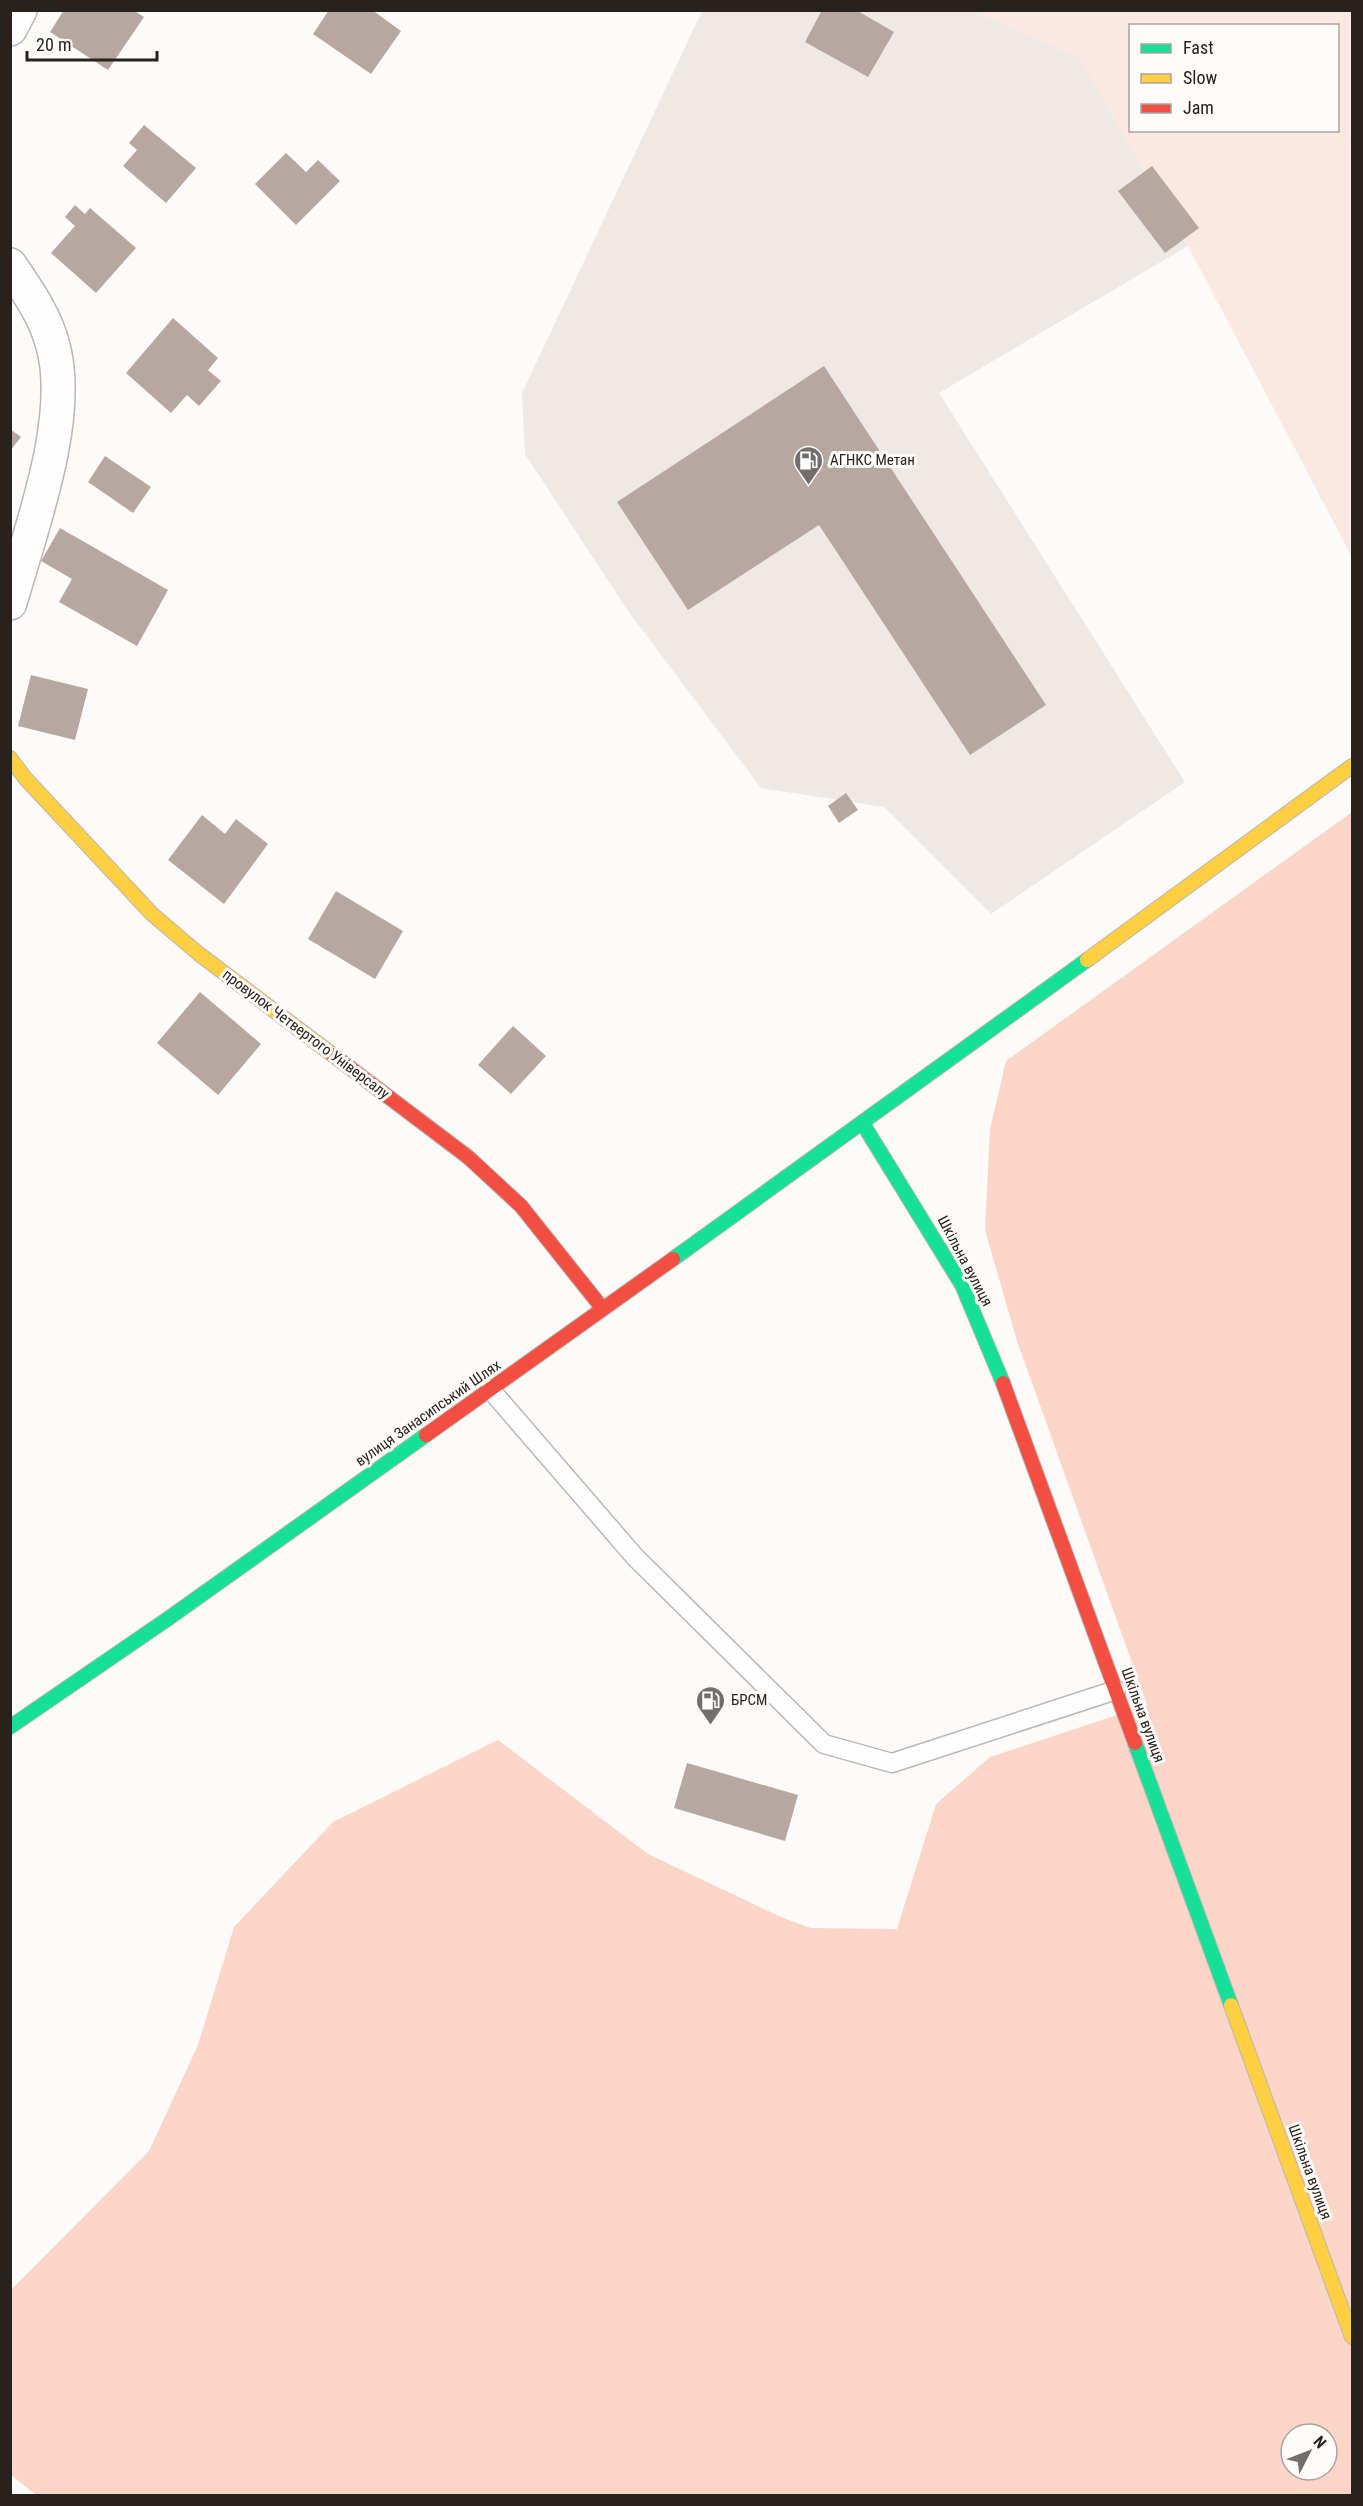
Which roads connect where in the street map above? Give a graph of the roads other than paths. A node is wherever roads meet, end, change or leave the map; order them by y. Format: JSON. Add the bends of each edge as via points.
{"nodes":[{"id":1,"x":20,"y":10,"type":"edge"},
{"id":2,"x":10,"y":28,"type":"edge"},
{"id":3,"x":10,"y":265,"type":"edge"},
{"id":4,"x":10,"y":603,"type":"edge"},
{"id":5,"x":10,"y":758,"type":"edge"},
{"id":6,"x":1353,"y":766,"type":"edge"},
{"id":7,"x":863,"y":1124,"type":"junction"},
{"id":8,"x":603,"y":1309,"type":"junction"},
{"id":9,"x":490,"y":1389,"type":"junction"},
{"id":10,"x":1116,"y":1690,"type":"junction"},
{"id":11,"x":10,"y":1727,"type":"edge"},
{"id":12,"x":1353,"y":2337,"type":"edge"}],
"edges":[{"from":1,"to":2,"type":"street"},
{"from":3,"to":4,"type":"street","via":[[36,304],[54,346],[58,391],[51,452]]},
{"from":5,"to":8,"type":"main road","name":"провулок Четвертого Універсалу","via":[[160,921],[468,1157],[513,1199]]},
{"from":6,"to":7,"type":"main road","name":"вулиця Занасипський Шлях"},
{"from":7,"to":8,"type":"main road","name":"вулиця Занасипський Шлях"},
{"from":7,"to":10,"type":"main road","name":"Шкільна вулиця","via":[[962,1285],[994,1357]]},
{"from":8,"to":9,"type":"main road","name":"вулиця Занасипський Шлях"},
{"from":9,"to":10,"type":"lane","via":[[635,1557],[824,1744],[892,1763]]},
{"from":9,"to":11,"type":"main road","name":"вулиця Занасипський Шлях"},
{"from":10,"to":12,"type":"main road","name":"Шкільна вулиця"}]}
